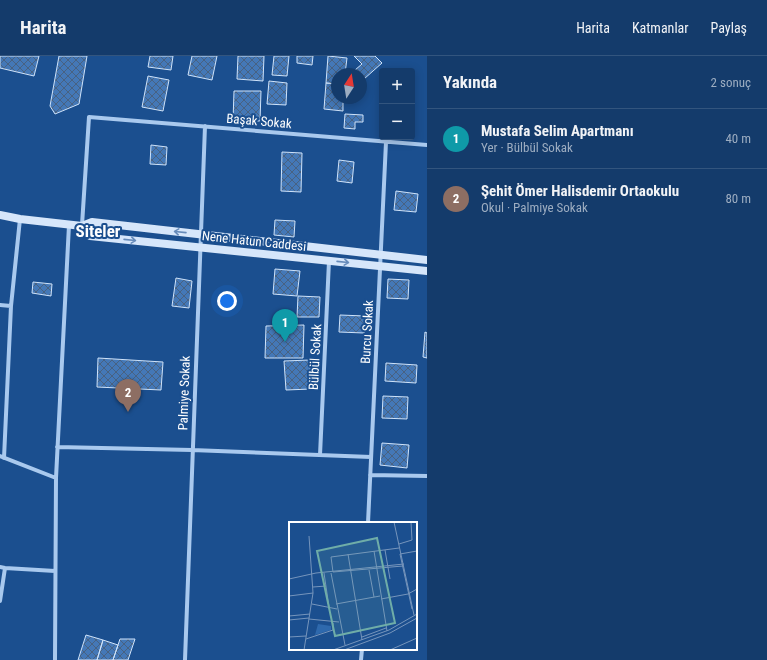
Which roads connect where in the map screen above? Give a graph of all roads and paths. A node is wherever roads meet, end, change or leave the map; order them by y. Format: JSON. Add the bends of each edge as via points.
{"nodes":[{"id":1,"x":205,"y":126,"type":"junction"},
{"id":2,"x":386,"y":142,"type":"junction"},
{"id":3,"x":427,"y":146,"type":"edge"},
{"id":4,"x":0,"y":215,"type":"edge"},
{"id":5,"x":20,"y":219,"type":"junction"},
{"id":6,"x":69,"y":225,"type":"junction"},
{"id":7,"x":82,"y":226,"type":"junction"},
{"id":8,"x":200,"y":234,"type":"junction"},
{"id":9,"x":200,"y":247,"type":"junction"},
{"id":10,"x":381,"y":255,"type":"junction"},
{"id":11,"x":329,"y":260,"type":"junction"},
{"id":12,"x":427,"y":260,"type":"edge"},
{"id":13,"x":380,"y":266,"type":"junction"},
{"id":14,"x":427,"y":270,"type":"edge"},
{"id":15,"x":0,"y":305,"type":"edge"},
{"id":16,"x":11,"y":306,"type":"junction"},
{"id":17,"x":58,"y":447,"type":"junction"},
{"id":18,"x":192,"y":450,"type":"junction"},
{"id":19,"x":320,"y":455,"type":"junction"},
{"id":20,"x":2,"y":457,"type":"edge"},
{"id":21,"x":371,"y":458,"type":"junction"},
{"id":22,"x":370,"y":475,"type":"junction"},
{"id":23,"x":427,"y":476,"type":"edge"},
{"id":24,"x":56,"y":478,"type":"junction"},
{"id":25,"x":368,"y":522,"type":"edge"},
{"id":26,"x":2,"y":568,"type":"edge"},
{"id":27,"x":55,"y":571,"type":"junction"},
{"id":28,"x":0,"y":601,"type":"edge"},
{"id":29,"x":362,"y":650,"type":"edge"},
{"id":30,"x":54,"y":660,"type":"edge"},
{"id":31,"x":185,"y":660,"type":"edge"},
{"id":32,"x":361,"y":660,"type":"edge"}],
"edges":[{"from":1,"to":2,"type":"street","name":"Başak Sokak"},
{"from":1,"to":7,"type":"street","name":"Başak Sokak","via":[[90,117]]},
{"from":1,"to":8,"type":"street","name":"Palmiye Sokak"},
{"from":2,"to":3,"type":"street","name":"Başak Sokak"},
{"from":2,"to":10,"type":"street","name":"Burcu Sokak"},
{"from":4,"to":5,"type":"street","name":"Nene Hatun Caddesi"},
{"from":5,"to":6,"type":"street","name":"Nene Hatun Caddesi"},
{"from":5,"to":16,"type":"street"},
{"from":6,"to":7,"type":"street","name":"Nene Hatun Caddesi"},
{"from":6,"to":17,"type":"street"},
{"from":8,"to":7,"type":"street","name":"Nene Hatun Caddesi","one_way":true,"via":[[92,222]]},
{"from":7,"to":9,"type":"street","name":"Nene Hatun Caddesi","one_way":true,"via":[[90,236]]},
{"from":8,"to":9,"type":"street","name":"Palmiye Sokak"},
{"from":8,"to":10,"type":"street","name":"Nene Hatun Caddesi"},
{"from":9,"to":11,"type":"street","name":"Nene Hatun Caddesi"},
{"from":9,"to":18,"type":"street","name":"Palmiye Sokak"},
{"from":10,"to":12,"type":"street","name":"Nene Hatun Caddesi"},
{"from":10,"to":13,"type":"street","name":"Burcu Sokak"},
{"from":11,"to":13,"type":"street","name":"Nene Hatun Caddesi","one_way":true},
{"from":11,"to":19,"type":"street","name":"Bülbül Sokak"},
{"from":13,"to":14,"type":"street","name":"Nene Hatun Caddesi"},
{"from":13,"to":21,"type":"street","name":"Burcu Sokak"},
{"from":15,"to":16,"type":"street"},
{"from":16,"to":20,"type":"street"},
{"from":17,"to":18,"type":"street"},
{"from":17,"to":24,"type":"street"},
{"from":18,"to":19,"type":"street"},
{"from":18,"to":31,"type":"street","name":"Palmiye Sokak"},
{"from":19,"to":21,"type":"street"},
{"from":20,"to":24,"type":"street"},
{"from":21,"to":22,"type":"street","name":"Burcu Sokak"},
{"from":22,"to":23,"type":"street"},
{"from":22,"to":25,"type":"street","name":"Burcu Sokak"},
{"from":24,"to":27,"type":"street"},
{"from":26,"to":27,"type":"street"},
{"from":26,"to":28,"type":"street"},
{"from":27,"to":30,"type":"street"},
{"from":29,"to":32,"type":"street"}]}
